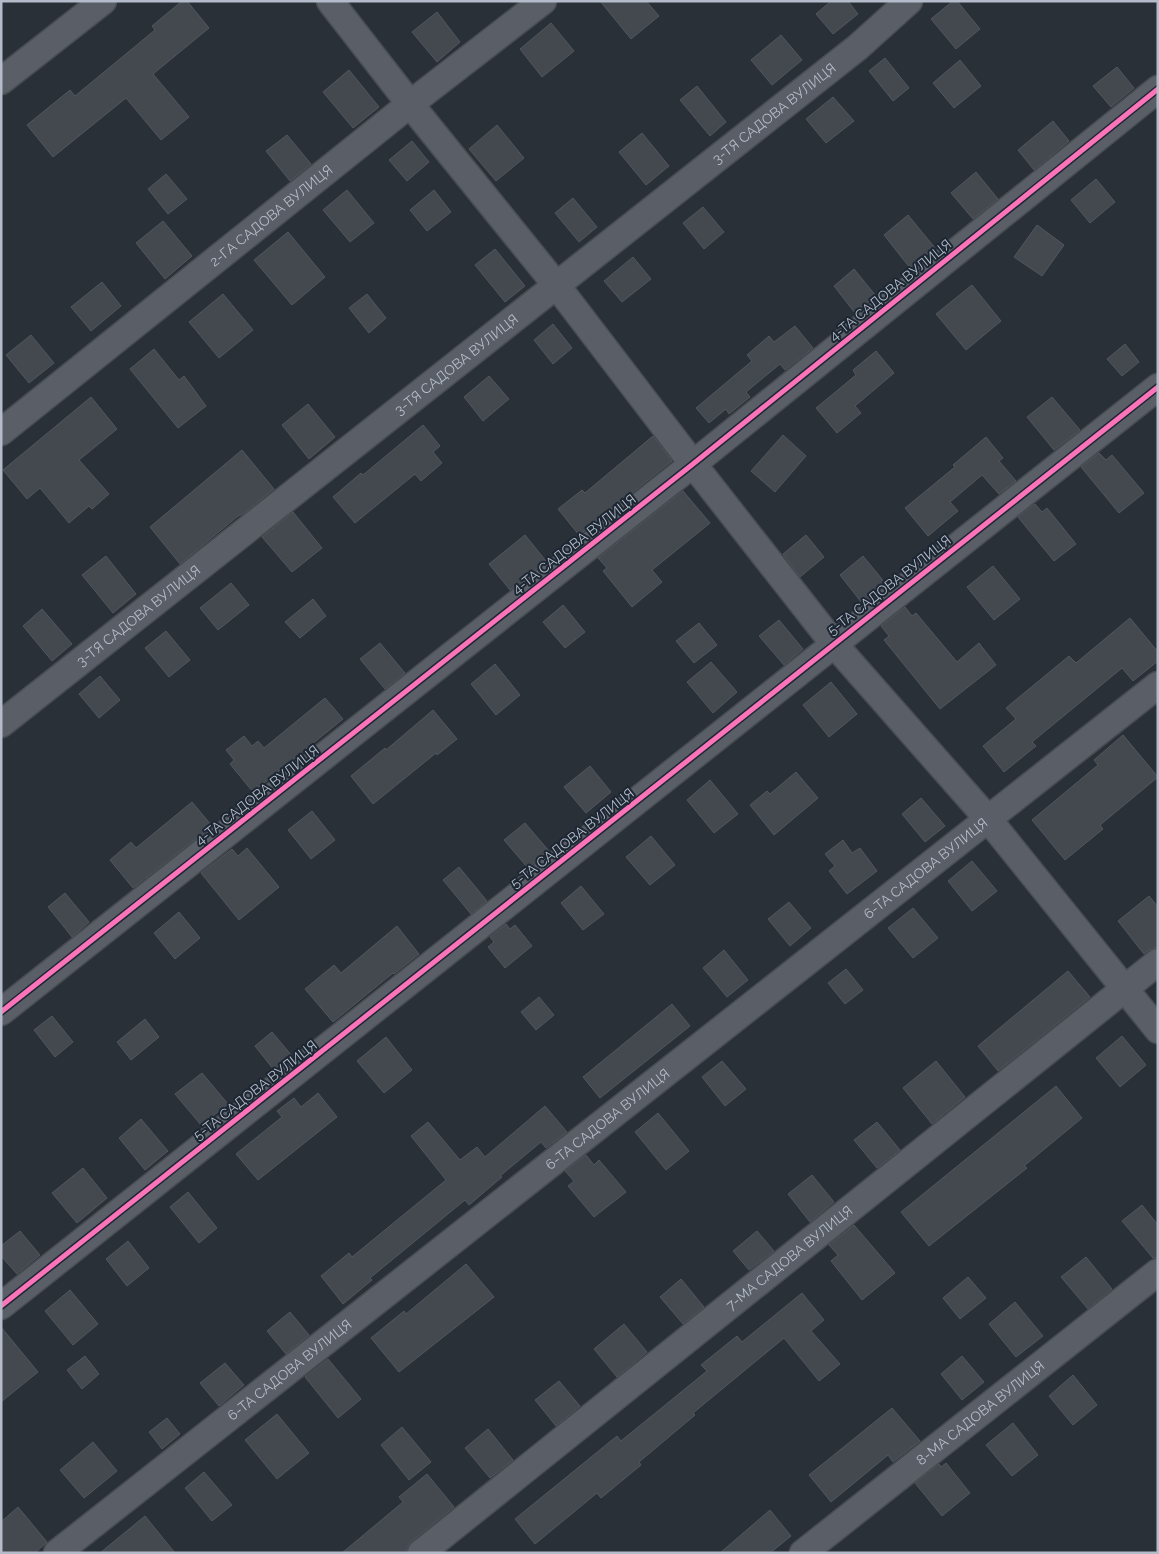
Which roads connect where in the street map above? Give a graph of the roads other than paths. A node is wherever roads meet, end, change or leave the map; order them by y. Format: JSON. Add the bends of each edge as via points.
{"nodes":[{"id":1,"x":104,"y":1,"type":"edge"},
{"id":2,"x":330,"y":1,"type":"edge"},
{"id":3,"x":543,"y":1,"type":"edge"},
{"id":4,"x":909,"y":1,"type":"edge"},
{"id":5,"x":1,"y":81,"type":"edge"},
{"id":6,"x":1158,"y":89,"type":"edge"},
{"id":7,"x":410,"y":104,"type":"junction"},
{"id":8,"x":557,"y":286,"type":"junction"},
{"id":9,"x":1158,"y":387,"type":"edge"},
{"id":10,"x":1,"y":432,"type":"edge"},
{"id":11,"x":693,"y":464,"type":"junction"},
{"id":12,"x":834,"y":644,"type":"junction"},
{"id":13,"x":1158,"y":685,"type":"edge"},
{"id":14,"x":1,"y":724,"type":"edge"},
{"id":15,"x":988,"y":819,"type":"junction"},
{"id":16,"x":1158,"y":962,"type":"edge"},
{"id":17,"x":1125,"y":988,"type":"junction"},
{"id":18,"x":1,"y":1012,"type":"edge"},
{"id":19,"x":1158,"y":1030,"type":"edge"},
{"id":20,"x":1158,"y":1272,"type":"edge"},
{"id":21,"x":1,"y":1306,"type":"edge"},
{"id":22,"x":57,"y":1553,"type":"edge"},
{"id":23,"x":421,"y":1553,"type":"edge"},
{"id":24,"x":803,"y":1553,"type":"edge"}],
"edges":[{"from":1,"to":5,"type":"street"},
{"from":2,"to":7,"type":"street"},
{"from":3,"to":7,"type":"street","name":"2-ГА САДОВА ВУЛИЦЯ"},
{"from":4,"to":8,"type":"street","name":"3-ТЯ САДОВА ВУЛИЦЯ","via":[[858,47]]},
{"from":6,"to":11,"type":"street","name":"4-ТА САДОВА ВУЛИЦЯ"},
{"from":7,"to":8,"type":"street"},
{"from":7,"to":10,"type":"street","name":"2-ГА САДОВА ВУЛИЦЯ"},
{"from":8,"to":11,"type":"street"},
{"from":8,"to":14,"type":"street","name":"3-ТЯ САДОВА ВУЛИЦЯ"},
{"from":9,"to":12,"type":"street","name":"5-ТА САДОВА ВУЛИЦЯ"},
{"from":11,"to":12,"type":"street"},
{"from":11,"to":18,"type":"street","name":"4-ТА САДОВА ВУЛИЦЯ"},
{"from":12,"to":15,"type":"street"},
{"from":12,"to":21,"type":"street","name":"5-ТА САДОВА ВУЛИЦЯ"},
{"from":13,"to":15,"type":"street","name":"6-ТА САДОВА ВУЛИЦЯ"},
{"from":15,"to":17,"type":"street"},
{"from":15,"to":22,"type":"street","name":"6-ТА САДОВА ВУЛИЦЯ"},
{"from":16,"to":17,"type":"street","name":"7-МА САДОВА ВУЛИЦЯ"},
{"from":17,"to":19,"type":"street"},
{"from":17,"to":23,"type":"street","name":"7-МА САДОВА ВУЛИЦЯ"},
{"from":20,"to":24,"type":"street","name":"8-МА САДОВА ВУЛИЦЯ"}]}
